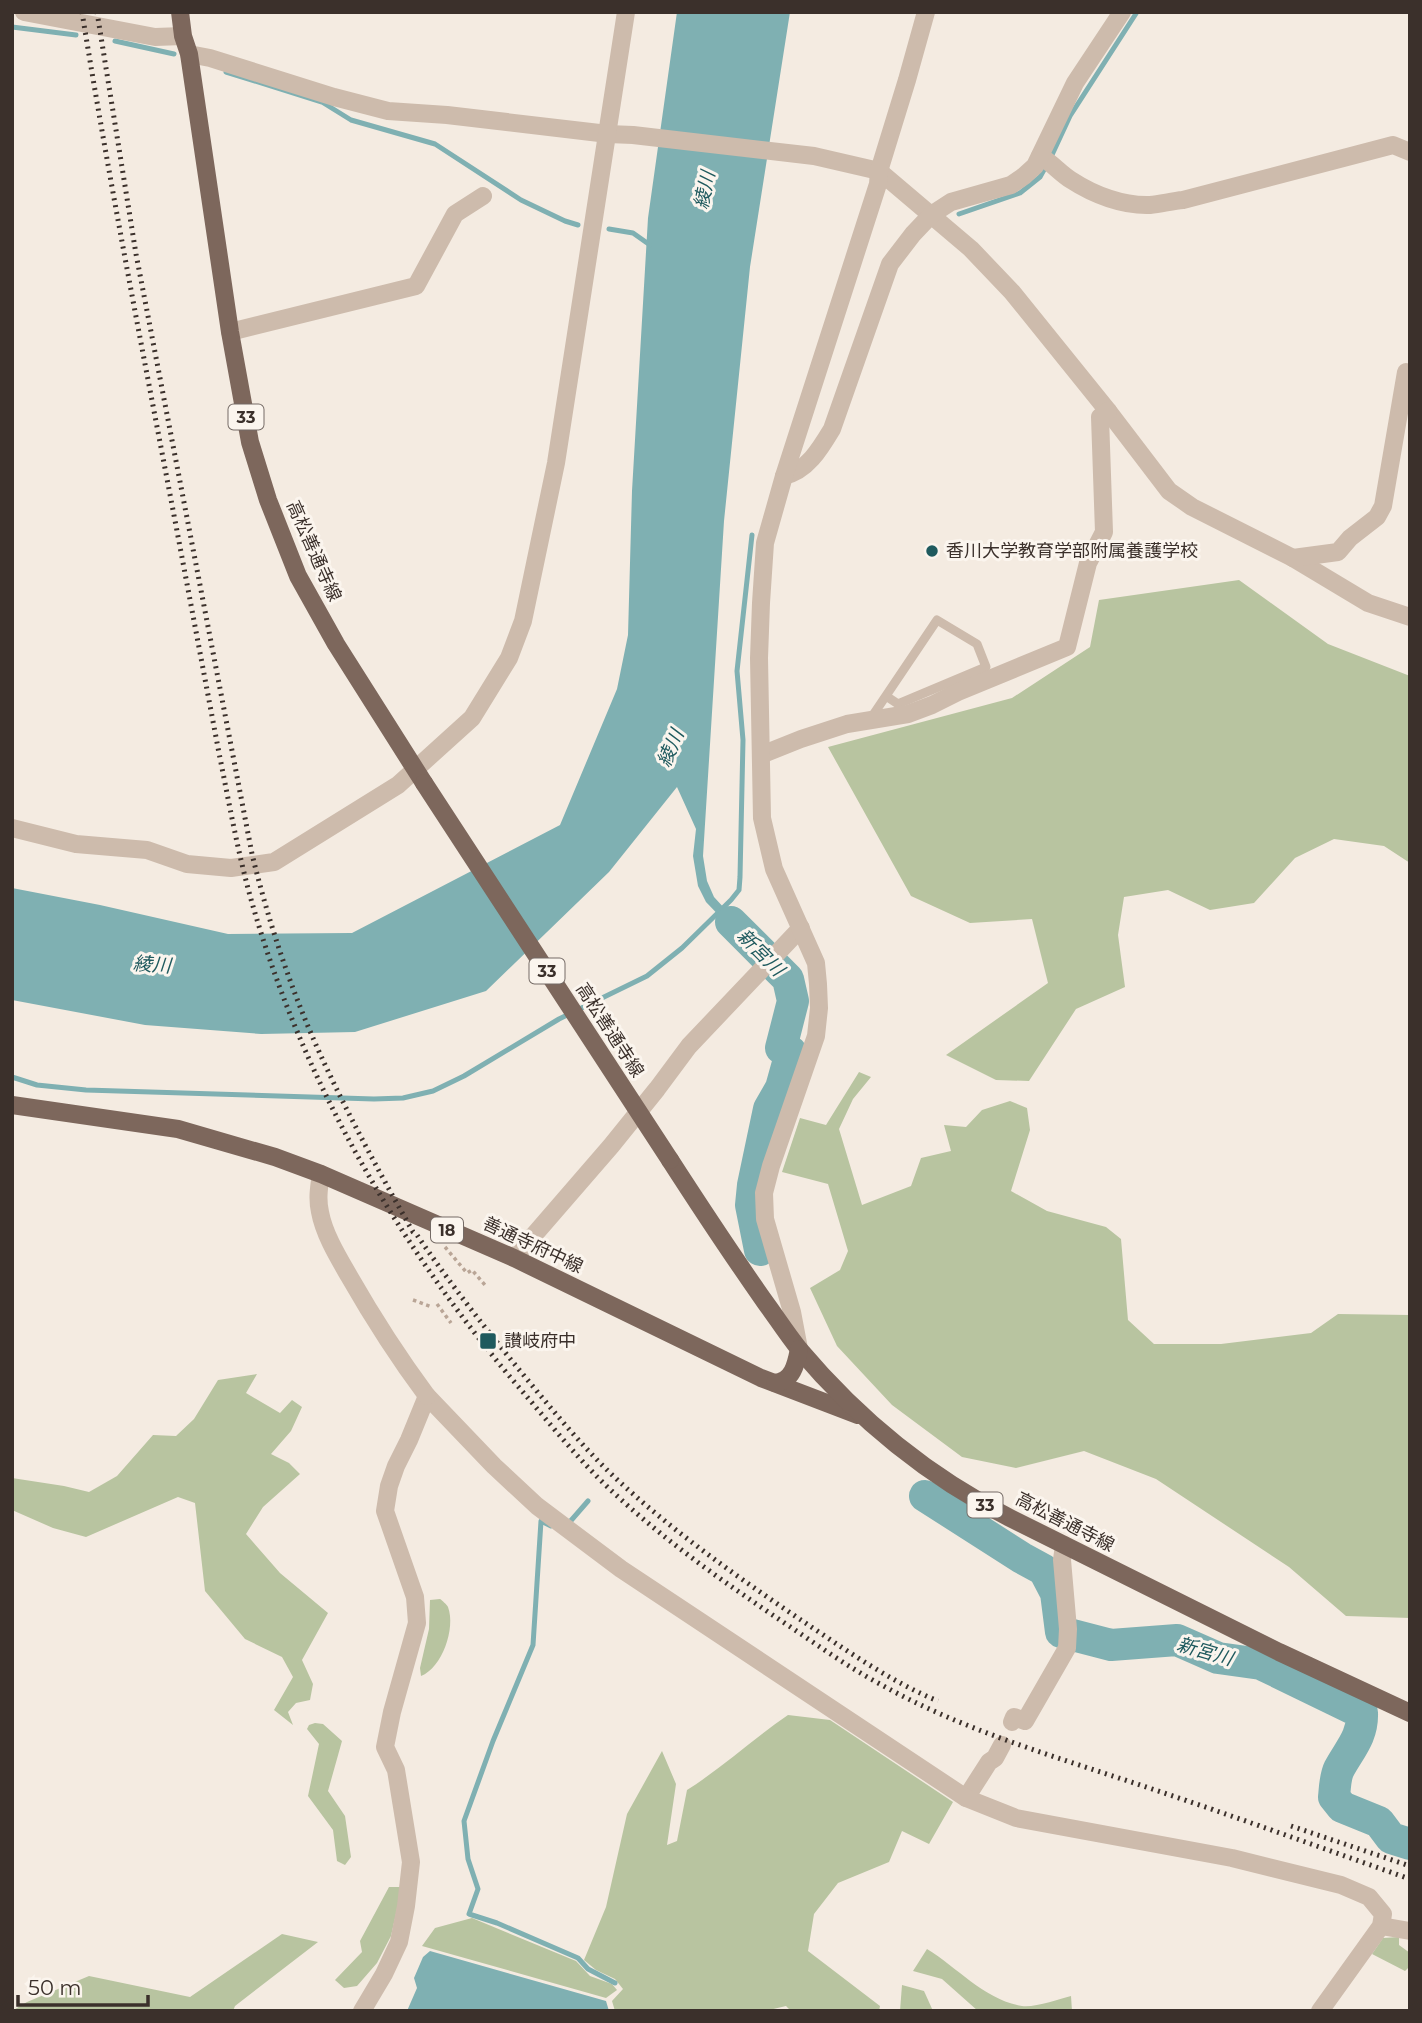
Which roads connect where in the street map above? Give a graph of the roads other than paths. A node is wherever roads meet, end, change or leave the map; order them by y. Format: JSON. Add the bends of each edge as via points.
{"nodes":[{"id":1,"x":24,"y":12,"type":"edge"},
{"id":2,"x":180,"y":12,"type":"edge"},
{"id":3,"x":626,"y":12,"type":"edge"},
{"id":4,"x":926,"y":12,"type":"edge"},
{"id":5,"x":1122,"y":12,"type":"edge"},
{"id":6,"x":183,"y":36,"type":"junction"},
{"id":7,"x":189,"y":54,"type":"junction"},
{"id":8,"x":608,"y":134,"type":"junction"},
{"id":9,"x":1410,"y":152,"type":"edge"},
{"id":10,"x":1046,"y":160,"type":"junction"},
{"id":11,"x":879,"y":171,"type":"junction"},
{"id":12,"x":482,"y":196,"type":"dead end"},
{"id":13,"x":931,"y":215,"type":"junction"},
{"id":14,"x":230,"y":332,"type":"junction"},
{"id":15,"x":1409,"y":370,"type":"edge"},
{"id":16,"x":1108,"y":411,"type":"junction"},
{"id":17,"x":784,"y":476,"type":"junction"},
{"id":18,"x":1293,"y":558,"type":"junction"},
{"id":19,"x":1410,"y":617,"type":"edge"},
{"id":20,"x":886,"y":696,"type":"junction"},
{"id":21,"x":870,"y":720,"type":"junction"},
{"id":22,"x":761,"y":755,"type":"junction"},
{"id":23,"x":419,"y":776,"type":"junction"},
{"id":24,"x":12,"y":828,"type":"edge"},
{"id":25,"x":801,"y":928,"type":"junction"},
{"id":26,"x":12,"y":1105,"type":"edge"},
{"id":27,"x":321,"y":1174,"type":"junction"},
{"id":28,"x":514,"y":1258,"type":"junction"},
{"id":29,"x":799,"y":1349,"type":"junction"},
{"id":30,"x":775,"y":1383,"type":"junction"},
{"id":31,"x":427,"y":1396,"type":"junction"},
{"id":32,"x":862,"y":1417,"type":"junction"},
{"id":33,"x":1064,"y":1545,"type":"junction"},
{"id":34,"x":1410,"y":1713,"type":"edge"},
{"id":35,"x":1012,"y":1723,"type":"dead end"},
{"id":36,"x":1002,"y":1745,"type":"dead end"},
{"id":37,"x":965,"y":1798,"type":"junction"},
{"id":38,"x":1381,"y":1926,"type":"junction"},
{"id":39,"x":1410,"y":1931,"type":"edge"},
{"id":40,"x":362,"y":2011,"type":"edge"},
{"id":41,"x":1320,"y":2011,"type":"edge"}],
"edges":[{"from":1,"to":6,"type":"street","via":[[155,37]]},
{"from":2,"to":6,"type":"main road","name":"高松善通寺線","number":"33"},
{"from":3,"to":8,"type":"street"},
{"from":4,"to":11,"type":"street"},
{"from":5,"to":10,"type":"street","via":[[1075,83]]},
{"from":6,"to":7,"type":"main road","name":"高松善通寺線","number":"33"},
{"from":7,"to":8,"type":"street","via":[[388,111]]},
{"from":7,"to":14,"type":"main road","name":"高松善通寺線","number":"33"},
{"from":8,"to":11,"type":"street","via":[[814,156]]},
{"from":8,"to":23,"type":"street","via":[[556,463],[523,621],[509,658],[472,718]]},
{"from":9,"to":10,"type":"street","via":[[1393,145],[1149,205],[1091,192]]},
{"from":10,"to":13,"type":"street","via":[[1011,185],[951,202]]},
{"from":11,"to":13,"type":"street"},
{"from":11,"to":17,"type":"street"},
{"from":12,"to":14,"type":"street","via":[[455,214],[416,286]]},
{"from":13,"to":16,"type":"street","via":[[1012,292]]},
{"from":13,"to":17,"type":"street","via":[[890,264],[822,447],[798,473]]},
{"from":14,"to":23,"type":"main road","name":"高松善通寺線","number":"33","via":[[250,442],[298,576]]},
{"from":15,"to":18,"type":"street","via":[[1383,506],[1377,517],[1338,552]]},
{"from":16,"to":18,"type":"street","via":[[1169,491]]},
{"from":16,"to":21,"type":"street","via":[[1100,417],[1104,532],[1088,563],[1067,647],[920,710]]},
{"from":17,"to":22,"type":"street","via":[[765,543],[759,658]]},
{"from":18,"to":19,"type":"street","via":[[1368,603]]},
{"from":20,"to":20,"type":"lane","via":[[898,704],[986,667],[977,644],[937,620]]},
{"from":20,"to":21,"type":"lane"},
{"from":21,"to":22,"type":"street"},
{"from":22,"to":25,"type":"street","via":[[762,818],[774,869]]},
{"from":23,"to":24,"type":"street","via":[[274,862],[232,868],[187,864],[147,850],[76,844]]},
{"from":23,"to":29,"type":"main road","name":"高松善通寺線","number":"33","bridge":true},
{"from":25,"to":28,"type":"street","via":[[690,1046]]},
{"from":25,"to":29,"type":"street","via":[[816,963],[816,1035],[764,1193],[765,1219]]},
{"from":26,"to":27,"type":"main road","name":"善通寺府中線","number":"18","via":[[178,1129]]},
{"from":27,"to":28,"type":"main road","name":"善通寺府中線","number":"18"},
{"from":27,"to":31,"type":"street","via":[[320,1214],[335,1252],[376,1324]]},
{"from":28,"to":30,"type":"main road","name":"善通寺府中線","number":"18"},
{"from":29,"to":30,"type":"main road","via":[[789,1377]]},
{"from":29,"to":32,"type":"main road","name":"高松善通寺線","number":"33"},
{"from":30,"to":32,"type":"main road","name":"善通寺府中線","number":"18"},
{"from":31,"to":37,"type":"street","via":[[494,1466],[579,1538]]},
{"from":31,"to":40,"type":"street","via":[[396,1466],[385,1511],[415,1597],[417,1623],[385,1746],[396,1770],[411,1862],[408,1895],[399,1942]]},
{"from":32,"to":33,"type":"main road","name":"高松善通寺線","number":"33","via":[[977,1500]]},
{"from":33,"to":34,"type":"main road","name":"高松善通寺線","number":"33"},
{"from":33,"to":35,"type":"street","via":[[1067,1648],[1025,1721],[1014,1717]]},
{"from":36,"to":37,"type":"street"},
{"from":37,"to":38,"type":"street","via":[[1016,1818],[1233,1858],[1340,1885],[1369,1897],[1383,1914]]},
{"from":38,"to":39,"type":"street"},
{"from":38,"to":41,"type":"street"}]}
